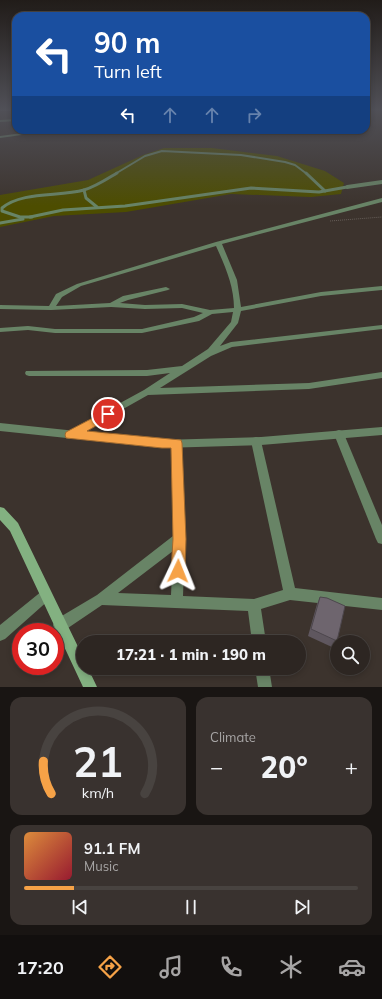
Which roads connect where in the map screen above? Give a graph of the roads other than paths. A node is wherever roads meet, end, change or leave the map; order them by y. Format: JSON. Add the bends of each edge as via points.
{"nodes":[{"id":1,"x":382,"y":182,"type":"edge"},
{"id":2,"x":347,"y":187,"type":"joint"},
{"id":3,"x":84,"y":190,"type":"junction"},
{"id":4,"x":325,"y":191,"type":"junction"},
{"id":5,"x":382,"y":200,"type":"edge"},
{"id":6,"x":97,"y":208,"type":"junction"},
{"id":7,"x":32,"y":217,"type":"junction"},
{"id":8,"x":0,"y":223,"type":"edge"},
{"id":9,"x":218,"y":243,"type":"junction"},
{"id":10,"x":382,"y":288,"type":"edge"},
{"id":11,"x":166,"y":289,"type":"dead end"},
{"id":12,"x":110,"y":305,"type":"junction"},
{"id":13,"x":0,"y":307,"type":"edge"},
{"id":14,"x":51,"y":308,"type":"junction"},
{"id":15,"x":236,"y":310,"type":"junction"},
{"id":16,"x":210,"y":312,"type":"junction"},
{"id":17,"x":382,"y":327,"type":"edge"},
{"id":18,"x":0,"y":330,"type":"edge"},
{"id":19,"x":208,"y":354,"type":"junction"},
{"id":20,"x":187,"y":368,"type":"junction"},
{"id":21,"x":29,"y":373,"type":"dead end"},
{"id":22,"x":382,"y":375,"type":"edge"},
{"id":23,"x":147,"y":392,"type":"junction"},
{"id":24,"x":0,"y":427,"type":"edge"},
{"id":25,"x":382,"y":430,"type":"edge"},
{"id":26,"x":339,"y":434,"type":"junction"},
{"id":27,"x":70,"y":435,"type":"junction"},
{"id":28,"x":256,"y":441,"type":"junction"},
{"id":29,"x":177,"y":443,"type":"junction"},
{"id":30,"x":0,"y":512,"type":"edge"},
{"id":31,"x":180,"y":539,"type":"junction"},
{"id":32,"x":382,"y":539,"type":"edge"},
{"id":33,"x":290,"y":594,"type":"junction"},
{"id":34,"x":46,"y":595,"type":"junction"},
{"id":35,"x":101,"y":599,"type":"junction"},
{"id":36,"x":177,"y":602,"type":"junction"},
{"id":37,"x":382,"y":604,"type":"edge"},
{"id":38,"x":254,"y":605,"type":"junction"},
{"id":39,"x":59,"y":623,"type":"edge"},
{"id":40,"x":63,"y":623,"type":"edge"},
{"id":41,"x":64,"y":633,"type":"edge"},
{"id":42,"x":0,"y":634,"type":"edge"},
{"id":43,"x":258,"y":635,"type":"edge"},
{"id":44,"x":263,"y":675,"type":"edge"},
{"id":45,"x":90,"y":687,"type":"edge"},
{"id":46,"x":265,"y":687,"type":"edge"}],
"edges":[{"from":1,"to":2,"type":"street"},
{"from":2,"to":4,"type":"lane"},
{"from":3,"to":4,"type":"lane","via":[[126,169],[145,156],[162,151],[241,155],[285,162],[307,174]]},
{"from":3,"to":6,"type":"lane","via":[[86,200]]},
{"from":3,"to":7,"type":"lane","via":[[21,199],[2,208],[2,211],[20,217]]},
{"from":4,"to":6,"type":"lane","via":[[251,188]]},
{"from":5,"to":9,"type":"street"},
{"from":6,"to":7,"type":"lane","via":[[63,210]]},
{"from":7,"to":8,"type":"lane"},
{"from":9,"to":14,"type":"street","via":[[79,285],[59,296]]},
{"from":9,"to":15,"type":"street","via":[[230,268],[238,299]]},
{"from":10,"to":15,"type":"street","via":[[314,296]]},
{"from":11,"to":12,"type":"street","via":[[126,298]]},
{"from":12,"to":14,"type":"street"},
{"from":12,"to":16,"type":"street","via":[[182,306]]},
{"from":13,"to":14,"type":"street"},
{"from":15,"to":16,"type":"street"},
{"from":15,"to":19,"type":"street","via":[[236,321]]},
{"from":16,"to":18,"type":"street","via":[[196,318],[142,331],[28,328]]},
{"from":17,"to":19,"type":"street","via":[[231,345]]},
{"from":19,"to":20,"type":"street"},
{"from":20,"to":21,"type":"street","via":[[147,373]]},
{"from":20,"to":23,"type":"street"},
{"from":22,"to":23,"type":"street","via":[[309,386]]},
{"from":23,"to":27,"type":"street"},
{"from":24,"to":27,"type":"street"},
{"from":25,"to":26,"type":"street"},
{"from":26,"to":28,"type":"street"},
{"from":26,"to":32,"type":"street"},
{"from":27,"to":29,"type":"street","via":[[162,444]]},
{"from":28,"to":29,"type":"street"},
{"from":28,"to":33,"type":"street"},
{"from":29,"to":31,"type":"street"},
{"from":30,"to":34,"type":"main road","via":[[14,527]]},
{"from":31,"to":35,"type":"street"},
{"from":31,"to":36,"type":"street"},
{"from":33,"to":37,"type":"street"},
{"from":33,"to":38,"type":"street"},
{"from":34,"to":39,"type":"main road"},
{"from":34,"to":42,"type":"street"},
{"from":35,"to":36,"type":"street"},
{"from":35,"to":40,"type":"street"},
{"from":36,"to":38,"type":"street"},
{"from":38,"to":43,"type":"street"},
{"from":41,"to":45,"type":"main road"},
{"from":44,"to":46,"type":"street"}]}
